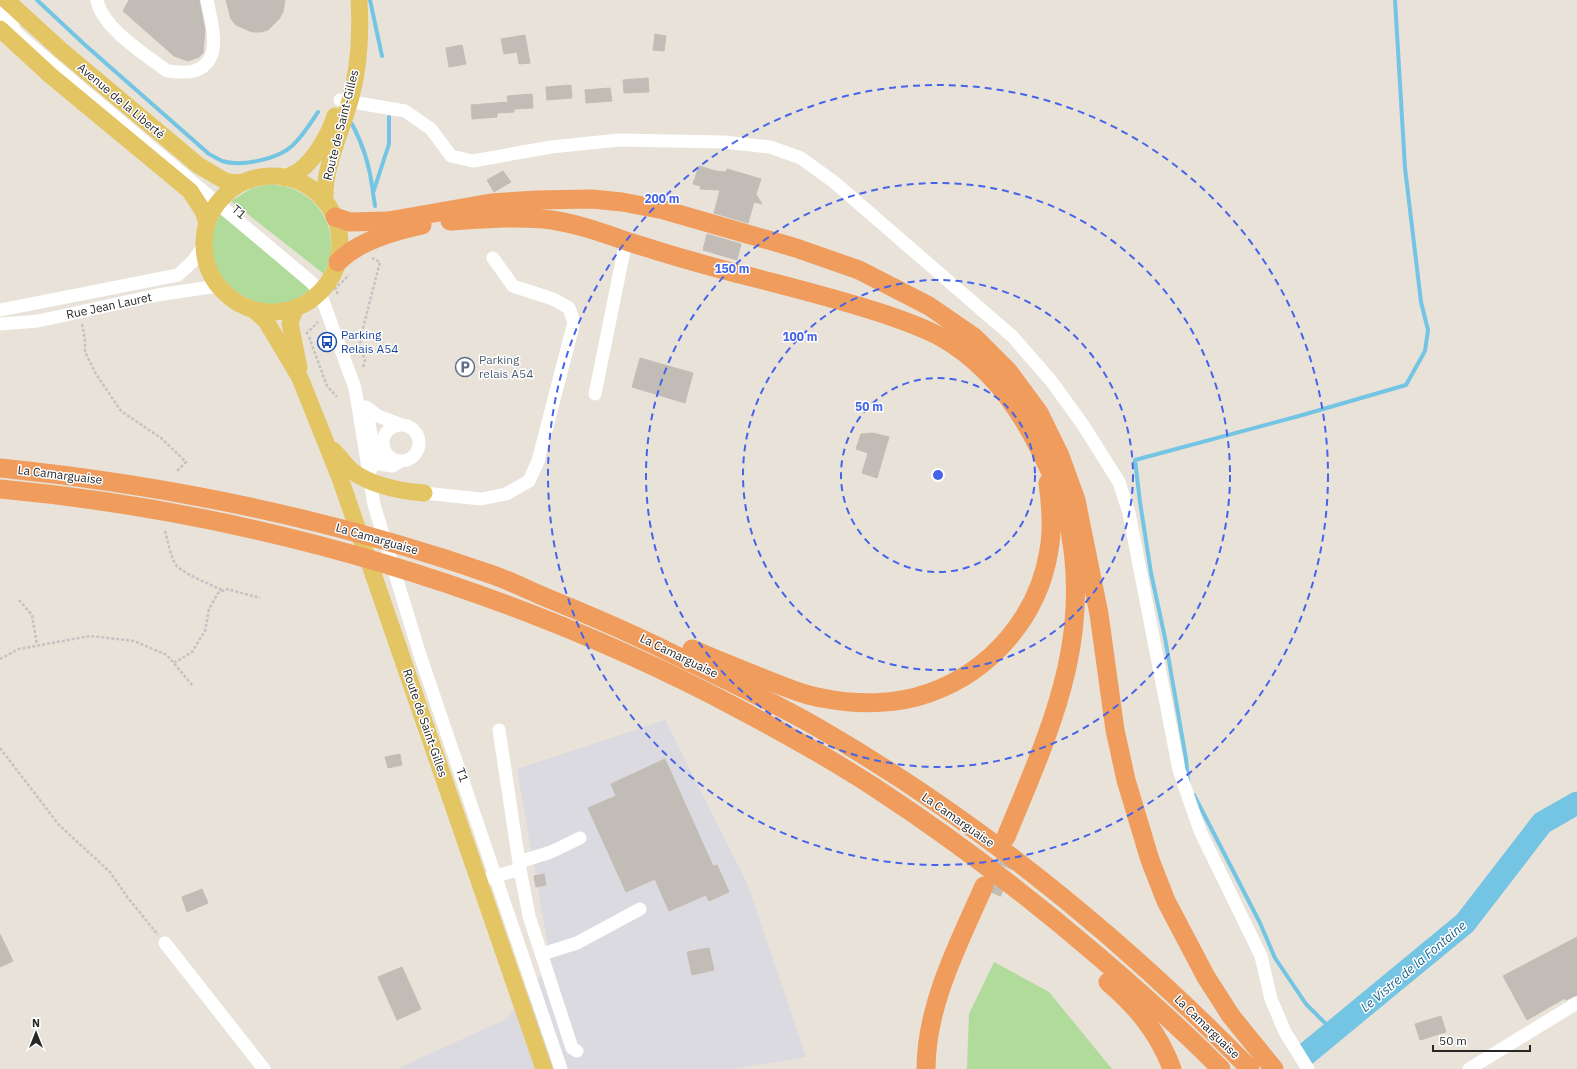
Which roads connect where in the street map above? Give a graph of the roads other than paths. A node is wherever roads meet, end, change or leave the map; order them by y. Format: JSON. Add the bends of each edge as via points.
{"nodes":[{"id":1,"x":6,"y":0,"type":"edge"},
{"id":2,"x":97,"y":0,"type":"edge"},
{"id":3,"x":207,"y":0,"type":"edge"},
{"id":4,"x":351,"y":0,"type":"edge"},
{"id":5,"x":359,"y":0,"type":"edge"},
{"id":6,"x":0,"y":6,"type":"edge"},
{"id":7,"x":0,"y":17,"type":"edge"},
{"id":8,"x":0,"y":30,"type":"edge"},
{"id":9,"x":345,"y":101,"type":"junction"},
{"id":10,"x":285,"y":178,"type":"junction"},
{"id":11,"x":244,"y":182,"type":"junction"},
{"id":12,"x":220,"y":200,"type":"junction"},
{"id":13,"x":330,"y":210,"type":"junction"},
{"id":14,"x":207,"y":222,"type":"junction"},
{"id":15,"x":626,"y":241,"type":"junction"},
{"id":16,"x":204,"y":246,"type":"junction"},
{"id":17,"x":493,"y":258,"type":"dead end"},
{"id":18,"x":338,"y":262,"type":"junction"},
{"id":19,"x":218,"y":286,"type":"junction"},
{"id":20,"x":329,"y":291,"type":"junction"},
{"id":21,"x":295,"y":309,"type":"junction"},
{"id":22,"x":0,"y":310,"type":"edge"},
{"id":23,"x":254,"y":310,"type":"junction"},
{"id":24,"x":0,"y":324,"type":"edge"},
{"id":25,"x":300,"y":378,"type":"junction"},
{"id":26,"x":355,"y":388,"type":"junction"},
{"id":27,"x":596,"y":394,"type":"dead end"},
{"id":28,"x":366,"y":407,"type":"junction"},
{"id":29,"x":404,"y":425,"type":"junction"},
{"id":30,"x":327,"y":445,"type":"junction"},
{"id":31,"x":374,"y":453,"type":"junction"},
{"id":32,"x":401,"y":461,"type":"junction"},
{"id":33,"x":1046,"y":464,"type":"junction"},
{"id":34,"x":0,"y":468,"type":"edge"},
{"id":35,"x":369,"y":480,"type":"junction"},
{"id":36,"x":0,"y":489,"type":"edge"},
{"id":37,"x":424,"y":493,"type":"joint"},
{"id":38,"x":1085,"y":546,"type":"junction"},
{"id":39,"x":496,"y":576,"type":"junction"},
{"id":40,"x":499,"y":730,"type":"dead end"},
{"id":41,"x":580,"y":838,"type":"dead end"},
{"id":42,"x":520,"y":866,"type":"junction"},
{"id":43,"x":496,"y":876,"type":"junction"},
{"id":44,"x":479,"y":881,"type":"junction"},
{"id":45,"x":1021,"y":891,"type":"junction"},
{"id":46,"x":640,"y":909,"type":"dead end"},
{"id":47,"x":165,"y":943,"type":"road end"},
{"id":48,"x":542,"y":954,"type":"junction"},
{"id":49,"x":1577,"y":1002,"type":"edge"},
{"id":50,"x":577,"y":1051,"type":"dead end"},
{"id":51,"x":264,"y":1069,"type":"edge"},
{"id":52,"x":544,"y":1069,"type":"edge"},
{"id":53,"x":561,"y":1069,"type":"edge"},
{"id":54,"x":926,"y":1069,"type":"edge"},
{"id":55,"x":938,"y":1069,"type":"edge"},
{"id":56,"x":1172,"y":1069,"type":"edge"},
{"id":57,"x":1221,"y":1069,"type":"edge"},
{"id":58,"x":1250,"y":1069,"type":"edge"},
{"id":59,"x":1274,"y":1069,"type":"edge"},
{"id":60,"x":1308,"y":1069,"type":"edge"},
{"id":61,"x":1469,"y":1069,"type":"edge"}],
"edges":[{"from":1,"to":11,"type":"main road","name":"Avenue de la Liberté","via":[[62,52],[198,165],[225,181]]},
{"from":2,"to":3,"type":"street","via":[[98,8],[112,28],[167,71],[178,72],[194,71],[212,56],[214,40]]},
{"from":4,"to":9,"type":"main road","name":"Route de Saint-Gilles"},
{"from":5,"to":9,"type":"main road","name":"Route de Saint-Gilles","via":[[358,57]]},
{"from":6,"to":12,"type":"street","name":"T1","number":"T1","via":[[30,36]]},
{"from":7,"to":12,"type":"street","name":"T1","number":"T1","via":[[25,41]]},
{"from":8,"to":14,"type":"main road","name":"Avenue de la Liberté","via":[[50,75],[190,191]]},
{"from":9,"to":10,"type":"main road","name":"Route de Saint-Gilles","via":[[321,146],[300,170]]},
{"from":9,"to":13,"type":"main road","name":"Route de Saint-Gilles","via":[[328,171],[325,194]]},
{"from":9,"to":60,"type":"street","via":[[405,111],[432,129],[451,156],[474,162],[551,147],[619,140],[724,142],[770,147],[801,158],[834,182],[1014,338],[1052,382],[1119,482],[1130,513],[1179,770],[1200,831],[1261,956],[1271,999],[1285,1032]]},
{"from":10,"to":11,"type":"main road","via":[[269,176]]},
{"from":10,"to":13,"type":"main road","via":[[305,185]]},
{"from":11,"to":12,"type":"main road"},
{"from":12,"to":14,"type":"main road"},
{"from":12,"to":20,"type":"street","name":"T1","number":"T1","via":[[316,276]]},
{"from":13,"to":18,"type":"main road","name":"Route de Saint-Gilles","via":[[340,235]]},
{"from":13,"to":38,"type":"highway","via":[[350,222],[388,221],[491,204],[544,199],[607,201],[664,210],[796,248],[859,270],[929,306],[968,333],[1008,371],[1039,413],[1060,456],[1076,500]]},
{"from":14,"to":16,"type":"main road"},
{"from":15,"to":18,"type":"highway","via":[[552,220],[472,220],[419,226],[392,234],[357,246]]},
{"from":15,"to":27,"type":"street"},
{"from":15,"to":33,"type":"highway","via":[[703,265],[851,303],[912,324],[942,338],[968,356],[1000,387],[1018,411]]},
{"from":16,"to":19,"type":"main road","via":[[208,267]]},
{"from":16,"to":22,"type":"street","name":"Rue Jean Lauret","via":[[178,275]]},
{"from":17,"to":37,"type":"street","via":[[513,286],[553,299],[569,308],[574,322],[538,461],[529,481],[506,494],[481,499]]},
{"from":18,"to":20,"type":"main road"},
{"from":19,"to":23,"type":"main road","via":[[230,298]]},
{"from":19,"to":24,"type":"street","name":"Rue Jean Lauret","via":[[157,295],[38,321]]},
{"from":20,"to":21,"type":"main road"},
{"from":20,"to":26,"type":"street","name":"T1","number":"T1"},
{"from":20,"to":28,"type":"street","name":"T1","number":"T1"},
{"from":21,"to":23,"type":"main road","via":[[274,313]]},
{"from":21,"to":25,"type":"main road","name":"Route de Saint-Gilles","via":[[290,322]]},
{"from":23,"to":25,"type":"main road","name":"Route de Saint-Gilles","via":[[266,321]]},
{"from":25,"to":30,"type":"main road","name":"Route de Saint-Gilles"},
{"from":26,"to":31,"type":"street"},
{"from":26,"to":35,"type":"street","name":"T1","number":"T1"},
{"from":28,"to":29,"type":"street","via":[[378,416]]},
{"from":28,"to":31,"type":"street","name":"T1","number":"T1"},
{"from":29,"to":32,"type":"street","via":[[415,431],[419,442],[416,454]]},
{"from":29,"to":32,"type":"street","via":[[393,427],[383,442],[386,453]]},
{"from":30,"to":35,"type":"main road","via":[[353,471]]},
{"from":30,"to":44,"type":"main road","name":"Route de Saint-Gilles","via":[[363,539]]},
{"from":31,"to":32,"type":"street","via":[[380,464],[392,466]]},
{"from":31,"to":35,"type":"street","name":"T1","number":"T1"},
{"from":33,"to":38,"type":"highway","via":[[1056,484],[1070,536],[1076,596],[1075,627],[1057,709],[1009,840],[1053,748],[1074,686],[1084,633]]},
{"from":33,"to":39,"type":"highway","via":[[1051,512],[1049,549],[1040,585],[1022,620],[1011,637],[970,673],[934,692],[911,698],[862,703],[800,693],[604,612]]},
{"from":34,"to":39,"type":"highway","name":"La Camarguaise","via":[[96,478],[246,505],[422,552]]},
{"from":35,"to":37,"type":"main road","via":[[404,492]]},
{"from":35,"to":43,"type":"street","name":"T1","number":"T1","via":[[374,505],[420,655]]},
{"from":36,"to":45,"type":"highway","name":"La Camarguaise","via":[[164,510],[240,526],[330,548],[430,578],[563,626],[711,694],[781,731],[874,787]]},
{"from":38,"to":59,"type":"highway","via":[[1099,614],[1115,730],[1134,812],[1150,860],[1166,901],[1206,977],[1231,1016]]},
{"from":39,"to":58,"type":"highway","name":"La Camarguaise","via":[[626,631],[758,694],[880,766],[946,810],[1064,899],[1122,948]]},
{"from":40,"to":42,"type":"street"},
{"from":41,"to":42,"type":"street"},
{"from":42,"to":43,"type":"street"},
{"from":42,"to":48,"type":"street","via":[[529,916]]},
{"from":43,"to":44,"type":"street"},
{"from":43,"to":53,"type":"street","name":"T1","number":"T1"},
{"from":44,"to":52,"type":"main road","name":"Route de Saint-Gilles"},
{"from":45,"to":56,"type":"highway","via":[[1033,914],[1142,1014],[1164,1049]]},
{"from":45,"to":57,"type":"highway","name":"La Camarguaise","via":[[1122,976]]},
{"from":46,"to":48,"type":"street","via":[[577,943]]},
{"from":47,"to":51,"type":"street"},
{"from":48,"to":50,"type":"street","via":[[572,1048]]},
{"from":49,"to":61,"type":"street"},
{"from":54,"to":55,"type":"highway","via":[[937,1003],[960,940],[988,889],[945,1011],[938,1049]]}]}
